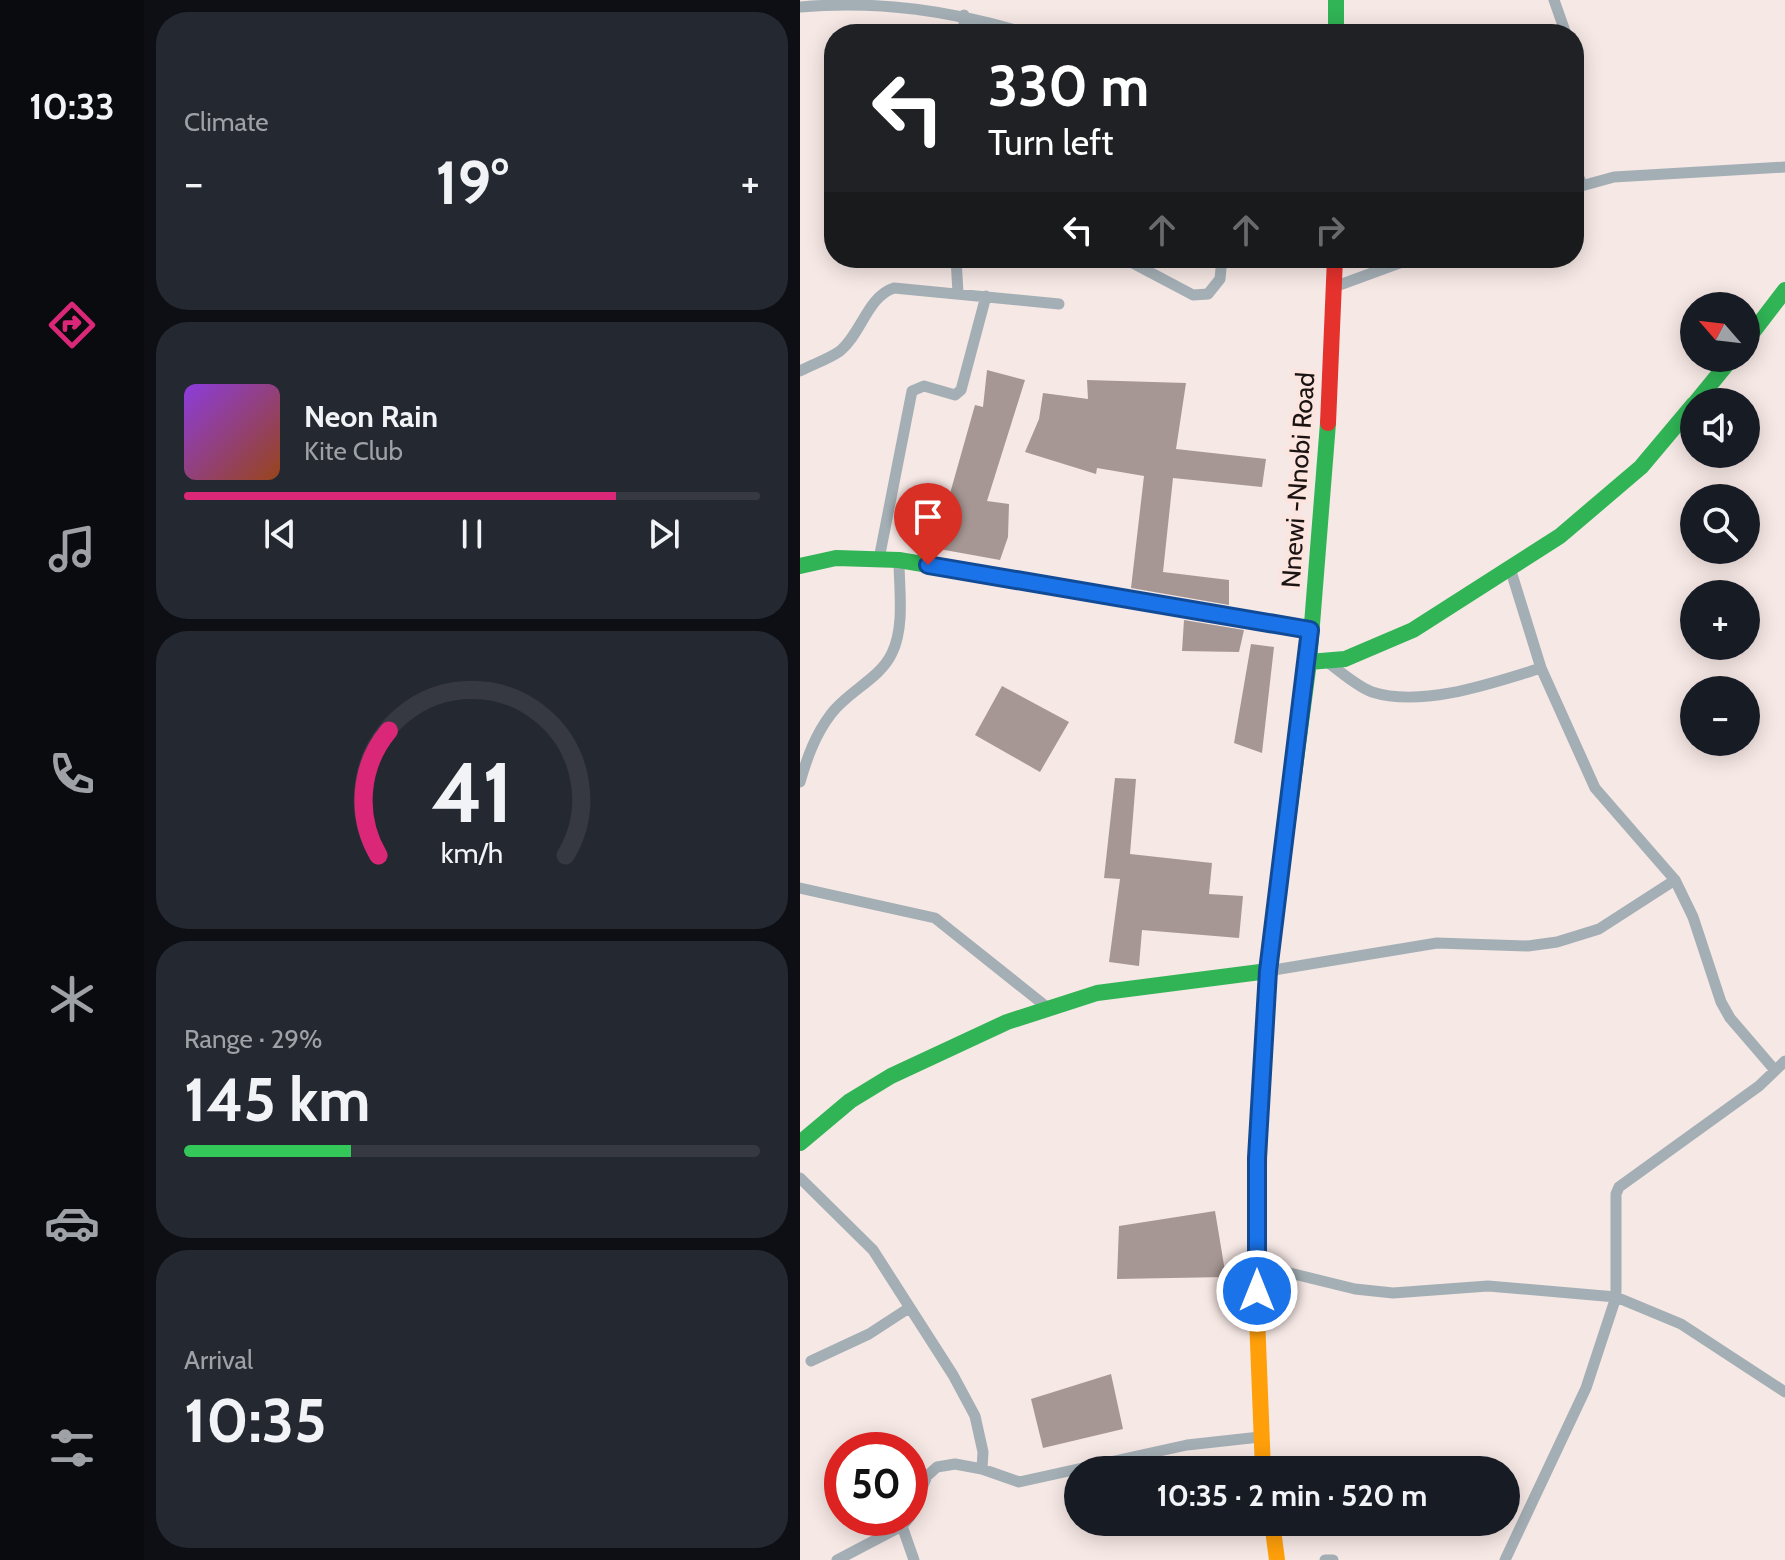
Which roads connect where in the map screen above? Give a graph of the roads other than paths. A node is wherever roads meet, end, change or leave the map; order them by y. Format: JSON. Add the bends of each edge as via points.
{"nodes":[{"id":1,"x":1336,"y":0,"type":"edge"},
{"id":2,"x":1554,"y":0,"type":"edge"},
{"id":3,"x":837,"y":2,"type":"edge"},
{"id":4,"x":800,"y":7,"type":"edge"},
{"id":5,"x":964,"y":15,"type":"junction"},
{"id":6,"x":964,"y":24,"type":"edge"},
{"id":7,"x":995,"y":24,"type":"edge"},
{"id":8,"x":1336,"y":24,"type":"edge"},
{"id":9,"x":1562,"y":24,"type":"edge"},
{"id":10,"x":1785,"y":167,"type":"edge"},
{"id":11,"x":1584,"y":184,"type":"edge"},
{"id":12,"x":957,"y":268,"type":"edge"},
{"id":13,"x":1142,"y":268,"type":"edge"},
{"id":14,"x":1221,"y":268,"type":"edge"},
{"id":15,"x":1335,"y":268,"type":"edge"},
{"id":16,"x":1386,"y":268,"type":"edge"},
{"id":17,"x":1334,"y":287,"type":"junction"},
{"id":18,"x":1785,"y":290,"type":"edge"},
{"id":19,"x":958,"y":293,"type":"junction"},
{"id":20,"x":986,"y":296,"type":"junction"},
{"id":21,"x":1059,"y":304,"type":"dead end"},
{"id":22,"x":1760,"y":323,"type":"edge"},
{"id":23,"x":800,"y":371,"type":"edge"},
{"id":24,"x":1720,"y":372,"type":"edge"},
{"id":25,"x":1707,"y":388,"type":"edge"},
{"id":26,"x":1680,"y":420,"type":"edge"},
{"id":27,"x":879,"y":559,"type":"junction"},
{"id":28,"x":899,"y":560,"type":"junction"},
{"id":29,"x":800,"y":566,"type":"edge"},
{"id":30,"x":1510,"y":568,"type":"junction"},
{"id":31,"x":1310,"y":630,"type":"junction"},
{"id":32,"x":1317,"y":662,"type":"junction"},
{"id":33,"x":1541,"y":668,"type":"junction"},
{"id":34,"x":800,"y":782,"type":"edge"},
{"id":35,"x":1675,"y":880,"type":"junction"},
{"id":36,"x":800,"y":888,"type":"edge"},
{"id":37,"x":1268,"y":971,"type":"junction"},
{"id":38,"x":1048,"y":1008,"type":"junction"},
{"id":39,"x":1785,"y":1061,"type":"edge"},
{"id":40,"x":1773,"y":1068,"type":"junction"},
{"id":41,"x":801,"y":1137,"type":"edge"},
{"id":42,"x":800,"y":1178,"type":"edge"},
{"id":43,"x":1257,"y":1265,"type":"junction"},
{"id":44,"x":1616,"y":1297,"type":"junction"},
{"id":45,"x":909,"y":1308,"type":"junction"},
{"id":46,"x":811,"y":1361,"type":"dead end"},
{"id":47,"x":1785,"y":1392,"type":"edge"},
{"id":48,"x":1260,"y":1437,"type":"junction"},
{"id":49,"x":1262,"y":1456,"type":"edge"},
{"id":50,"x":982,"y":1469,"type":"junction"},
{"id":51,"x":928,"y":1475,"type":"edge"},
{"id":52,"x":880,"y":1536,"type":"edge"},
{"id":53,"x":910,"y":1536,"type":"edge"},
{"id":54,"x":1274,"y":1536,"type":"edge"},
{"id":55,"x":837,"y":1560,"type":"edge"},
{"id":56,"x":914,"y":1560,"type":"edge"},
{"id":57,"x":1277,"y":1560,"type":"edge"},
{"id":58,"x":1325,"y":1560,"type":"edge"},
{"id":59,"x":1333,"y":1560,"type":"edge"},
{"id":60,"x":1505,"y":1560,"type":"edge"}],
"edges":[{"from":1,"to":8,"type":"street"},
{"from":2,"to":9,"type":"street"},
{"from":3,"to":4,"type":"street"},
{"from":3,"to":5,"type":"street","via":[[913,5]]},
{"from":5,"to":6,"type":"street"},
{"from":5,"to":7,"type":"street"},
{"from":10,"to":11,"type":"street","via":[[1614,177]]},
{"from":12,"to":19,"type":"street"},
{"from":13,"to":14,"type":"street","via":[[1193,295],[1208,294]]},
{"from":15,"to":17,"type":"street","name":"Nnewi -Nnobi Road"},
{"from":16,"to":17,"type":"street"},
{"from":17,"to":31,"type":"street","name":"Nnewi -Nnobi Road"},
{"from":18,"to":22,"type":"street"},
{"from":19,"to":20,"type":"street"},
{"from":19,"to":23,"type":"street","via":[[884,291],[839,352]]},
{"from":20,"to":21,"type":"street"},
{"from":20,"to":27,"type":"street","via":[[961,390],[955,395],[924,386],[912,391]]},
{"from":24,"to":25,"type":"street"},
{"from":26,"to":30,"type":"street","via":[[1619,488]]},
{"from":27,"to":28,"type":"street"},
{"from":27,"to":29,"type":"street","via":[[836,558]]},
{"from":28,"to":31,"type":"street"},
{"from":28,"to":34,"type":"street","via":[[899,634],[892,654],[831,713],[810,747]]},
{"from":30,"to":32,"type":"street","via":[[1401,636],[1367,651]]},
{"from":30,"to":33,"type":"street"},
{"from":31,"to":32,"type":"street","name":"Nnewi -Nnobi Road"},
{"from":32,"to":33,"type":"street","via":[[1373,692],[1401,695],[1461,693]]},
{"from":32,"to":37,"type":"street","name":"Nnewi -Nnobi Road"},
{"from":33,"to":35,"type":"street","via":[[1595,788]]},
{"from":35,"to":37,"type":"street","via":[[1599,929],[1557,942],[1437,943]]},
{"from":35,"to":40,"type":"street","via":[[1721,1002]]},
{"from":36,"to":38,"type":"street","via":[[935,918]]},
{"from":37,"to":38,"type":"street","via":[[1097,993]]},
{"from":37,"to":43,"type":"street","name":"Nnewi -Nnobi Road","via":[[1257,1158]]},
{"from":38,"to":41,"type":"street","via":[[891,1076]]},
{"from":39,"to":40,"type":"street"},
{"from":40,"to":44,"type":"street","via":[[1759,1086],[1619,1187]]},
{"from":42,"to":45,"type":"street","via":[[873,1250]]},
{"from":43,"to":44,"type":"street","via":[[1393,1293],[1488,1286]]},
{"from":43,"to":48,"type":"street","name":"Nnewi -Nnobi Road"},
{"from":44,"to":47,"type":"street","via":[[1681,1324]]},
{"from":44,"to":60,"type":"street","via":[[1586,1388]]},
{"from":45,"to":46,"type":"street"},
{"from":45,"to":50,"type":"street","via":[[975,1416]]},
{"from":48,"to":49,"type":"street","name":"Nnewi -Nnobi Road"},
{"from":48,"to":50,"type":"street","via":[[1187,1445],[1019,1482]]},
{"from":50,"to":51,"type":"street","via":[[955,1464],[937,1467]]},
{"from":52,"to":55,"type":"street"},
{"from":53,"to":56,"type":"street"},
{"from":54,"to":57,"type":"street"},
{"from":58,"to":59,"type":"street"}]}
